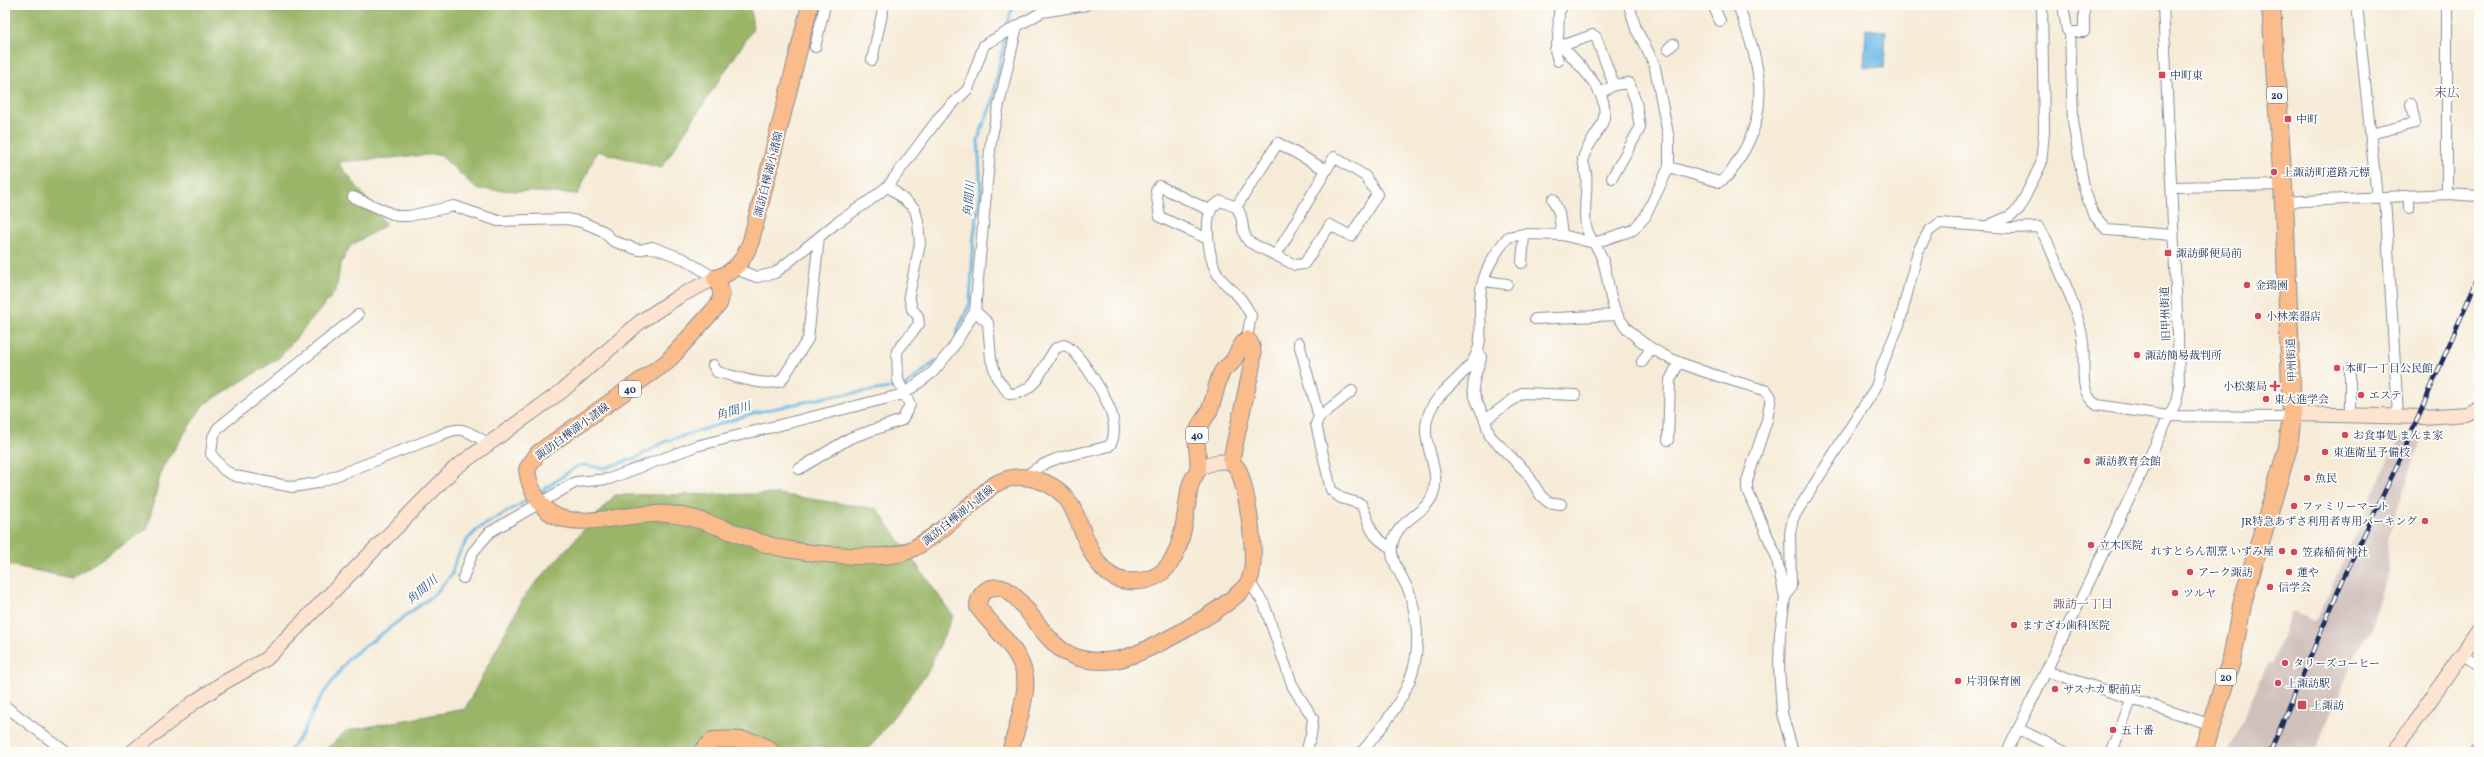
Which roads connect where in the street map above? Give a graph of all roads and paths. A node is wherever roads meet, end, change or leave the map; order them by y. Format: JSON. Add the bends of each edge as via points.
{"nodes":[{"id":1,"x":810,"y":5,"type":"edge"},
{"id":2,"x":826,"y":5,"type":"edge"},
{"id":3,"x":884,"y":5,"type":"edge"},
{"id":4,"x":1086,"y":5,"type":"edge"},
{"id":5,"x":1563,"y":5,"type":"edge"},
{"id":6,"x":1628,"y":5,"type":"edge"},
{"id":7,"x":1713,"y":5,"type":"edge"},
{"id":8,"x":1738,"y":5,"type":"edge"},
{"id":9,"x":2042,"y":5,"type":"edge"},
{"id":10,"x":2063,"y":5,"type":"edge"},
{"id":11,"x":2084,"y":5,"type":"edge"},
{"id":12,"x":2163,"y":5,"type":"edge"},
{"id":13,"x":2271,"y":5,"type":"edge"},
{"id":14,"x":2357,"y":5,"type":"edge"},
{"id":15,"x":2447,"y":5,"type":"edge"},
{"id":16,"x":1720,"y":21,"type":"dead end"},
{"id":17,"x":1015,"y":28,"type":"junction"},
{"id":18,"x":2070,"y":32,"type":"junction"},
{"id":19,"x":1560,"y":44,"type":"junction"},
{"id":20,"x":815,"y":47,"type":"dead end"},
{"id":21,"x":872,"y":60,"type":"dead end"},
{"id":22,"x":1558,"y":61,"type":"dead end"},
{"id":23,"x":1614,"y":85,"type":"junction"},
{"id":24,"x":1601,"y":93,"type":"junction"},
{"id":25,"x":2411,"y":104,"type":"dead end"},
{"id":26,"x":2370,"y":134,"type":"junction"},
{"id":27,"x":1669,"y":167,"type":"junction"},
{"id":28,"x":1326,"y":170,"type":"junction"},
{"id":29,"x":1612,"y":178,"type":"dead end"},
{"id":30,"x":888,"y":186,"type":"junction"},
{"id":31,"x":2172,"y":187,"type":"junction"},
{"id":32,"x":2283,"y":193,"type":"junction"},
{"id":33,"x":2447,"y":194,"type":"junction"},
{"id":34,"x":2409,"y":196,"type":"junction"},
{"id":35,"x":2479,"y":196,"type":"edge"},
{"id":36,"x":353,"y":197,"type":"dead end"},
{"id":37,"x":2381,"y":198,"type":"junction"},
{"id":38,"x":1553,"y":199,"type":"dead end"},
{"id":39,"x":1236,"y":207,"type":"junction"},
{"id":40,"x":2409,"y":208,"type":"dead end"},
{"id":41,"x":1209,"y":210,"type":"junction"},
{"id":42,"x":1990,"y":225,"type":"junction"},
{"id":43,"x":1647,"y":228,"type":"dead end"},
{"id":44,"x":1633,"y":230,"type":"junction"},
{"id":45,"x":1524,"y":234,"type":"junction"},
{"id":46,"x":1562,"y":235,"type":"junction"},
{"id":47,"x":2174,"y":235,"type":"junction"},
{"id":48,"x":820,"y":237,"type":"junction"},
{"id":49,"x":1208,"y":239,"type":"junction"},
{"id":50,"x":1594,"y":243,"type":"junction"},
{"id":51,"x":1276,"y":255,"type":"junction"},
{"id":52,"x":1522,"y":263,"type":"dead end"},
{"id":53,"x":735,"y":269,"type":"junction"},
{"id":54,"x":715,"y":278,"type":"junction"},
{"id":55,"x":1484,"y":280,"type":"junction"},
{"id":56,"x":1507,"y":284,"type":"dead end"},
{"id":57,"x":975,"y":311,"type":"junction"},
{"id":58,"x":358,"y":315,"type":"dead end"},
{"id":59,"x":1617,"y":315,"type":"junction"},
{"id":60,"x":1535,"y":319,"type":"dead end"},
{"id":61,"x":1247,"y":339,"type":"junction"},
{"id":62,"x":1298,"y":343,"type":"dead end"},
{"id":63,"x":1651,"y":348,"type":"junction"},
{"id":64,"x":1478,"y":352,"type":"junction"},
{"id":65,"x":1642,"y":362,"type":"dead end"},
{"id":66,"x":1679,"y":362,"type":"junction"},
{"id":67,"x":713,"y":365,"type":"dead end"},
{"id":68,"x":2350,"y":369,"type":"dead end"},
{"id":69,"x":1352,"y":391,"type":"dead end"},
{"id":70,"x":904,"y":394,"type":"junction"},
{"id":71,"x":1575,"y":395,"type":"dead end"},
{"id":72,"x":2479,"y":408,"type":"edge"},
{"id":73,"x":2292,"y":414,"type":"junction"},
{"id":74,"x":2350,"y":414,"type":"junction"},
{"id":75,"x":2168,"y":416,"type":"junction"},
{"id":76,"x":2398,"y":416,"type":"junction"},
{"id":77,"x":1319,"y":417,"type":"junction"},
{"id":78,"x":1485,"y":420,"type":"junction"},
{"id":79,"x":1668,"y":440,"type":"dead end"},
{"id":80,"x":489,"y":444,"type":"junction"},
{"id":81,"x":1232,"y":461,"type":"junction"},
{"id":82,"x":1198,"y":468,"type":"junction"},
{"id":83,"x":799,"y":469,"type":"dead end"},
{"id":84,"x":1026,"y":476,"type":"junction"},
{"id":85,"x":541,"y":503,"type":"junction"},
{"id":86,"x":1561,"y":504,"type":"dead end"},
{"id":87,"x":1392,"y":548,"type":"junction"},
{"id":88,"x":463,"y":578,"type":"dead end"},
{"id":89,"x":1249,"y":581,"type":"junction"},
{"id":90,"x":1785,"y":598,"type":"junction"},
{"id":91,"x":2479,"y":630,"type":"edge"},
{"id":92,"x":2463,"y":655,"type":"junction"},
{"id":93,"x":2479,"y":665,"type":"edge"},
{"id":94,"x":2046,"y":671,"type":"junction"},
{"id":95,"x":2131,"y":700,"type":"junction"},
{"id":96,"x":5,"y":706,"type":"edge"},
{"id":97,"x":2212,"y":725,"type":"junction"},
{"id":98,"x":2019,"y":729,"type":"junction"},
{"id":99,"x":2479,"y":749,"type":"edge"},
{"id":100,"x":66,"y":752,"type":"edge"},
{"id":101,"x":132,"y":752,"type":"edge"},
{"id":102,"x":701,"y":752,"type":"edge"},
{"id":103,"x":772,"y":752,"type":"edge"},
{"id":104,"x":1010,"y":752,"type":"edge"},
{"id":105,"x":1306,"y":752,"type":"edge"},
{"id":106,"x":1362,"y":752,"type":"edge"},
{"id":107,"x":1793,"y":752,"type":"edge"},
{"id":108,"x":2006,"y":752,"type":"edge"},
{"id":109,"x":2065,"y":752,"type":"edge"},
{"id":110,"x":2112,"y":752,"type":"edge"},
{"id":111,"x":2203,"y":752,"type":"edge"},
{"id":112,"x":2394,"y":752,"type":"edge"},
{"id":113,"x":2476,"y":752,"type":"edge"}],
"edges":[{"from":1,"to":53,"type":"main road","name":"諏訪白樺湖小諸線","via":[[751,241]]},
{"from":2,"to":20,"type":"street"},
{"from":3,"to":21,"type":"street"},
{"from":4,"to":17,"type":"street","via":[[1042,12]]},
{"from":5,"to":19,"type":"street","via":[[1559,12]]},
{"from":6,"to":27,"type":"street","via":[[1636,29],[1657,73],[1669,139]]},
{"from":7,"to":16,"type":"street"},
{"from":8,"to":27,"type":"street","via":[[1761,82],[1759,112],[1752,136],[1729,176],[1719,182]]},
{"from":9,"to":42,"type":"street","via":[[2044,132],[2041,164],[2019,208],[2010,216]]},
{"from":10,"to":18,"type":"street","via":[[2066,30]]},
{"from":11,"to":18,"type":"street","via":[[2084,32]]},
{"from":12,"to":31,"type":"street","name":"旧甲州街道"},
{"from":13,"to":32,"type":"highway","name":"甲州街道","number":"20"},
{"from":14,"to":26,"type":"street"},
{"from":15,"to":33,"type":"street"},
{"from":17,"to":30,"type":"street","via":[[984,45],[968,89],[941,115]]},
{"from":17,"to":57,"type":"street","via":[[991,140]]},
{"from":18,"to":47,"type":"street","via":[[2073,121],[2084,188],[2093,214],[2107,230]]},
{"from":19,"to":22,"type":"street","via":[[1555,50]]},
{"from":19,"to":23,"type":"street","via":[[1593,35],[1596,37]]},
{"from":19,"to":24,"type":"street","via":[[1582,66]]},
{"from":23,"to":24,"type":"street"},
{"from":23,"to":29,"type":"street","via":[[1629,83],[1631,86],[1640,128]]},
{"from":24,"to":50,"type":"street","via":[[1605,113],[1602,124],[1583,159],[1586,175],[1586,226]]},
{"from":25,"to":26,"type":"street","via":[[2415,123]]},
{"from":26,"to":37,"type":"street"},
{"from":27,"to":44,"type":"street","via":[[1645,217]]},
{"from":28,"to":39,"type":"street","via":[[1278,143]]},
{"from":28,"to":51,"type":"street"},
{"from":28,"to":51,"type":"street","via":[[1334,157],[1365,176],[1377,194],[1351,236],[1330,225],[1304,264],[1295,265]]},
{"from":30,"to":48,"type":"street"},
{"from":30,"to":70,"type":"street","via":[[915,209],[920,244],[909,294],[912,309],[918,316],[918,324],[897,351],[898,381]]},
{"from":31,"to":32,"type":"street"},
{"from":31,"to":47,"type":"street","name":"旧甲州街道"},
{"from":32,"to":37,"type":"street"},
{"from":32,"to":73,"type":"highway","name":"甲州街道","number":"20"},
{"from":33,"to":34,"type":"street"},
{"from":33,"to":35,"type":"street"},
{"from":34,"to":37,"type":"street"},
{"from":34,"to":40,"type":"street"},
{"from":36,"to":54,"type":"street","via":[[397,216],[410,216],[454,206],[498,221],[567,219],[582,222],[603,231],[613,241],[639,250],[652,247],[684,259]]},
{"from":37,"to":76,"type":"street"},
{"from":38,"to":46,"type":"street","via":[[1559,213]]},
{"from":39,"to":41,"type":"street","via":[[1221,201]]},
{"from":39,"to":51,"type":"street","via":[[1243,218],[1244,237]]},
{"from":41,"to":49,"type":"street"},
{"from":41,"to":49,"type":"street","via":[[1159,186],[1156,191],[1160,217]]},
{"from":42,"to":75,"type":"street","via":[[2010,228],[2039,227],[2047,241],[2082,334],[2084,388],[2088,400],[2098,405]]},
{"from":42,"to":90,"type":"street","via":[[1940,223],[1929,231],[1918,251],[1899,325],[1876,387],[1793,518],[1790,533],[1791,588]]},
{"from":43,"to":44,"type":"street"},
{"from":44,"to":50,"type":"street"},
{"from":45,"to":46,"type":"street"},
{"from":45,"to":52,"type":"street"},
{"from":45,"to":55,"type":"street","via":[[1508,238],[1500,247],[1490,262]]},
{"from":46,"to":50,"type":"street"},
{"from":47,"to":75,"type":"street","name":"旧甲州街道","via":[[2179,387],[2176,402]]},
{"from":48,"to":53,"type":"street","via":[[774,273],[757,277]]},
{"from":48,"to":67,"type":"street","via":[[808,339],[781,381],[774,384],[733,376],[717,372]]},
{"from":49,"to":61,"type":"street","via":[[1218,274],[1224,284],[1240,297],[1251,315]]},
{"from":50,"to":59,"type":"street","via":[[1602,257]]},
{"from":53,"to":54,"type":"main road"},
{"from":54,"to":80,"type":"street","via":[[678,297],[640,322],[562,391]]},
{"from":54,"to":85,"type":"main road","name":"諏訪白樺湖小諸線","number":"40","via":[[721,287],[722,297],[719,304],[666,362],[538,453],[527,469],[531,488]]},
{"from":55,"to":56,"type":"street"},
{"from":55,"to":64,"type":"street","via":[[1480,298],[1481,332]]},
{"from":57,"to":70,"type":"street","via":[[952,349],[933,372]]},
{"from":57,"to":84,"type":"street","via":[[988,323],[991,359],[997,378],[1009,394],[1031,386],[1042,373],[1056,348],[1064,345],[1076,352],[1110,408],[1114,434],[1113,442],[1109,446],[1067,454],[1037,467]]},
{"from":58,"to":80,"type":"street","via":[[218,428],[213,437],[211,454],[224,470],[247,480],[293,487],[317,483],[439,436],[452,428],[461,428]]},
{"from":59,"to":60,"type":"street"},
{"from":59,"to":63,"type":"street","via":[[1628,330]]},
{"from":61,"to":81,"type":"main road","via":[[1251,343],[1253,355]]},
{"from":61,"to":82,"type":"main road","number":"40","via":[[1236,352],[1232,362],[1223,370],[1210,410],[1197,433]]},
{"from":62,"to":77,"type":"street"},
{"from":63,"to":65,"type":"street"},
{"from":63,"to":66,"type":"street"},
{"from":64,"to":78,"type":"street","via":[[1481,357],[1472,390],[1474,401]]},
{"from":64,"to":87,"type":"street","via":[[1459,378],[1441,393],[1431,407],[1426,421],[1434,466],[1433,495],[1429,502],[1393,536]]},
{"from":66,"to":79,"type":"street","via":[[1670,380]]},
{"from":66,"to":90,"type":"street","via":[[1766,391],[1771,397],[1767,420],[1747,481],[1747,490],[1776,555]]},
{"from":68,"to":74,"type":"street"},
{"from":69,"to":77,"type":"street"},
{"from":70,"to":83,"type":"street","via":[[910,405],[902,420],[850,438]]},
{"from":70,"to":85,"type":"street","via":[[696,446],[609,479],[576,482]]},
{"from":71,"to":78,"type":"street","via":[[1522,393]]},
{"from":72,"to":76,"type":"street","via":[[2466,414],[2449,416]]},
{"from":73,"to":74,"type":"street"},
{"from":73,"to":75,"type":"street","via":[[2280,417]]},
{"from":73,"to":97,"type":"highway","name":"甲州街道","number":"20","via":[[2288,447],[2243,600],[2232,658]]},
{"from":74,"to":76,"type":"street"},
{"from":75,"to":94,"type":"street","name":"旧甲州街道"},
{"from":77,"to":87,"type":"street","via":[[1316,424],[1331,490],[1341,498],[1361,504],[1372,533]]},
{"from":78,"to":86,"type":"street","via":[[1490,436],[1527,473],[1541,496],[1548,502]]},
{"from":80,"to":101,"type":"street","via":[[455,468],[266,659],[199,699]]},
{"from":81,"to":82,"type":"street","via":[[1216,462]]},
{"from":81,"to":89,"type":"main road","via":[[1240,472],[1251,532],[1254,560]]},
{"from":82,"to":84,"type":"main road","number":"40","via":[[1190,485],[1184,529],[1177,552],[1169,565],[1145,581],[1126,581],[1112,577],[1098,563],[1069,502],[1054,488]]},
{"from":84,"to":85,"type":"main road","name":"諏訪白樺湖小諸線","number":"40","via":[[1002,480],[992,486],[920,546],[898,554],[803,552],[767,545],[699,518],[673,514],[652,512],[569,521],[550,513]]},
{"from":85,"to":88,"type":"street","via":[[490,532],[473,552]]},
{"from":87,"to":106,"type":"street","via":[[1393,558],[1407,586],[1417,621],[1417,659],[1401,698]]},
{"from":89,"to":104,"type":"main road","via":[[1213,613],[1140,653],[1116,660],[1089,661],[1066,653],[1052,642],[1004,589],[990,588],[984,592],[978,607],[1016,656],[1026,677]]},
{"from":89,"to":105,"type":"street","via":[[1264,604],[1293,687],[1313,718]]},
{"from":90,"to":107,"type":"street","via":[[1779,667],[1782,713]]},
{"from":91,"to":92,"type":"street"},
{"from":92,"to":93,"type":"street"},
{"from":92,"to":112,"type":"street"},
{"from":94,"to":95,"type":"street"},
{"from":94,"to":98,"type":"street","name":"旧甲州街道"},
{"from":95,"to":97,"type":"street"},
{"from":95,"to":110,"type":"street"},
{"from":96,"to":100,"type":"street"},
{"from":97,"to":111,"type":"highway","name":"甲州街道","number":"20"},
{"from":98,"to":108,"type":"street","name":"旧甲州街道"},
{"from":98,"to":109,"type":"street"},
{"from":99,"to":113,"type":"street"},
{"from":102,"to":103,"type":"main road","via":[[713,740],[740,739],[758,743]]}]}
